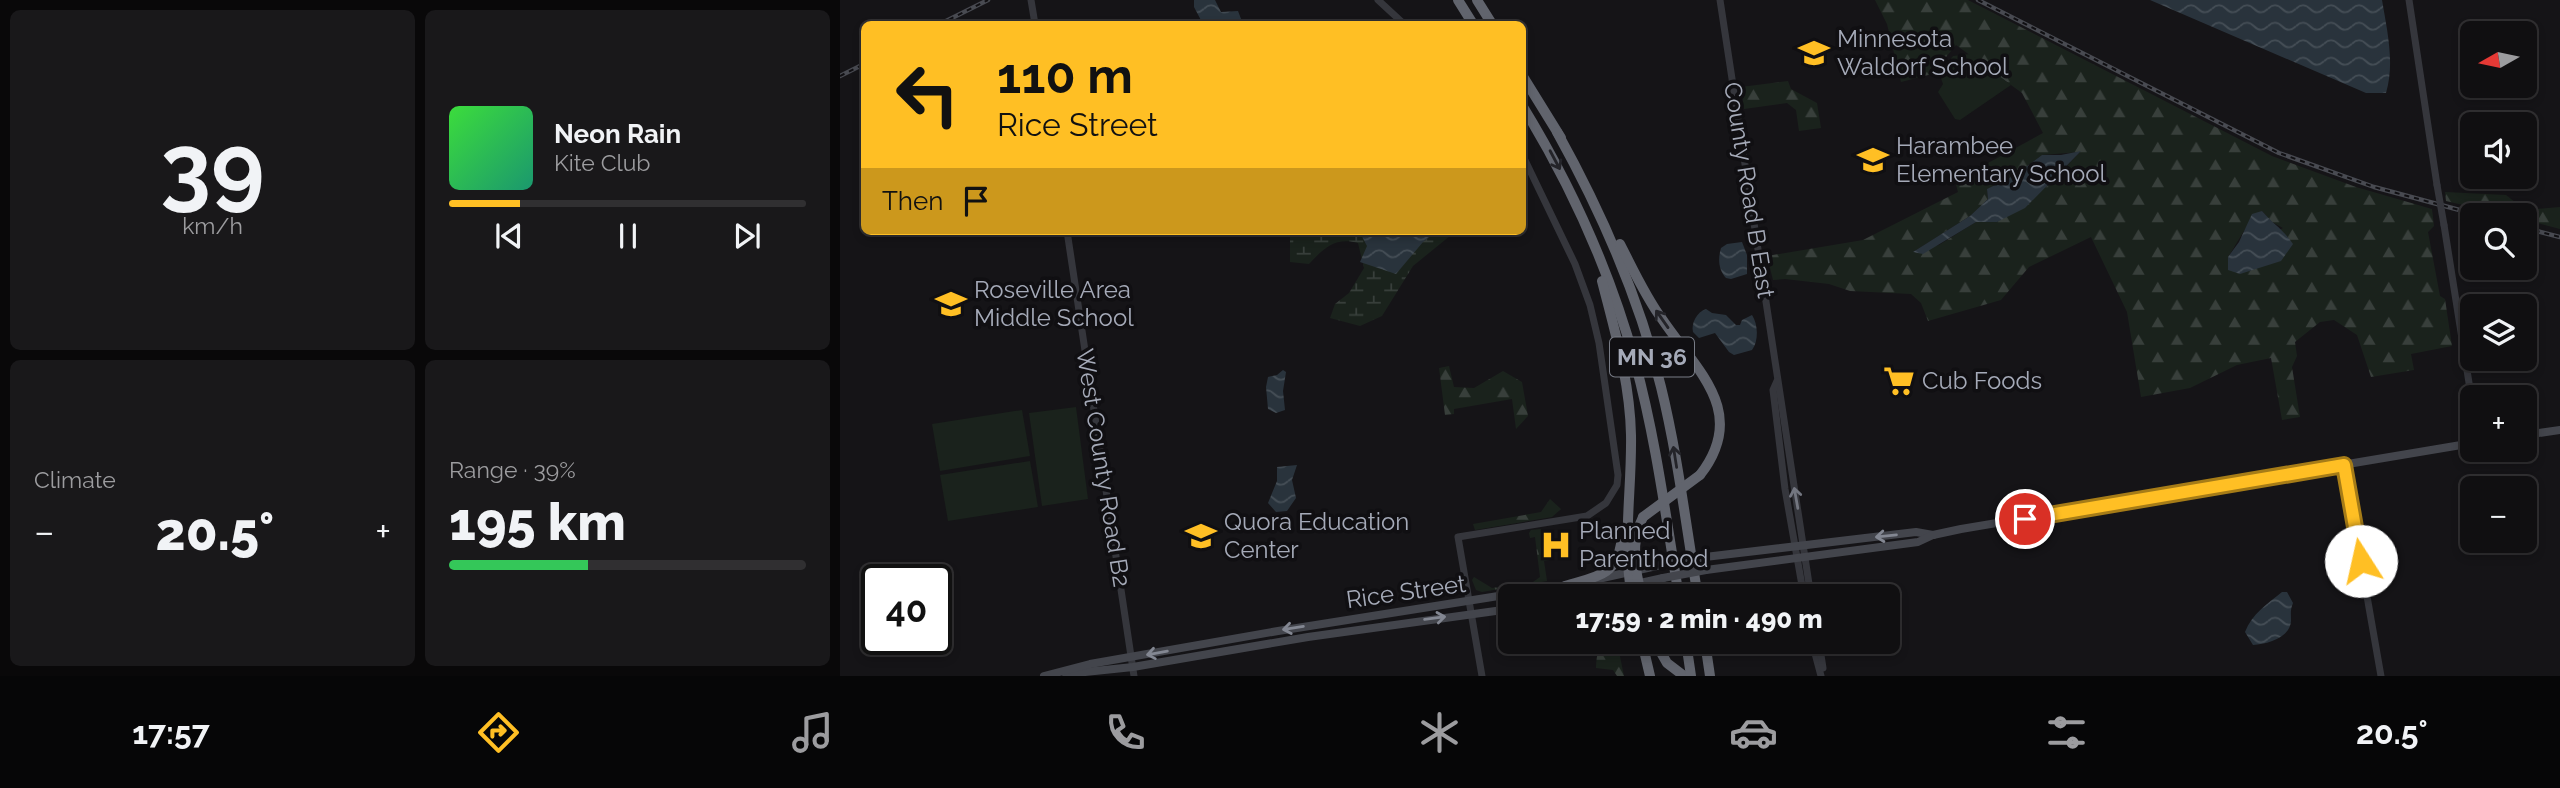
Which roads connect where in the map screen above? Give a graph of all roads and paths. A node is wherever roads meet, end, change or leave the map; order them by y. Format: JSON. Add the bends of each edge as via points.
{"nodes":[{"id":1,"x":1031,"y":0,"type":"edge"},
{"id":2,"x":1378,"y":0,"type":"edge"},
{"id":3,"x":1458,"y":0,"type":"edge"},
{"id":4,"x":1477,"y":0,"type":"edge"},
{"id":5,"x":1720,"y":0,"type":"edge"},
{"id":6,"x":2409,"y":0,"type":"edge"},
{"id":7,"x":1034,"y":21,"type":"edge"},
{"id":8,"x":1401,"y":21,"type":"edge"},
{"id":9,"x":1471,"y":21,"type":"edge"},
{"id":10,"x":1490,"y":21,"type":"edge"},
{"id":11,"x":1526,"y":82,"type":"edge"},
{"id":12,"x":1526,"y":112,"type":"edge"},
{"id":13,"x":1557,"y":132,"type":"junction"},
{"id":14,"x":1526,"y":162,"type":"edge"},
{"id":15,"x":1583,"y":218,"type":"junction"},
{"id":16,"x":1068,"y":235,"type":"edge"},
{"id":17,"x":2469,"y":385,"type":"edge"},
{"id":18,"x":2560,"y":429,"type":"edge"},
{"id":19,"x":2537,"y":433,"type":"edge"},
{"id":20,"x":2460,"y":445,"type":"edge"},
{"id":21,"x":2344,"y":465,"type":"junction"},
{"id":22,"x":1627,"y":506,"type":"junction"},
{"id":23,"x":1933,"y":535,"type":"junction"},
{"id":24,"x":1799,"y":544,"type":"junction"},
{"id":25,"x":1801,"y":558,"type":"junction"},
{"id":26,"x":1632,"y":571,"type":"junction"},
{"id":27,"x":1570,"y":584,"type":"edge"},
{"id":28,"x":1574,"y":584,"type":"edge"},
{"id":29,"x":1633,"y":584,"type":"edge"},
{"id":30,"x":1648,"y":584,"type":"edge"},
{"id":31,"x":1677,"y":584,"type":"edge"},
{"id":32,"x":1696,"y":584,"type":"edge"},
{"id":33,"x":1803,"y":584,"type":"edge"},
{"id":34,"x":1808,"y":584,"type":"edge"},
{"id":35,"x":1498,"y":597,"type":"edge"},
{"id":36,"x":1469,"y":602,"type":"junction"},
{"id":37,"x":1498,"y":611,"type":"edge"},
{"id":38,"x":1471,"y":614,"type":"junction"},
{"id":39,"x":1645,"y":654,"type":"edge"},
{"id":40,"x":1662,"y":654,"type":"edge"},
{"id":41,"x":1688,"y":654,"type":"edge"},
{"id":42,"x":1707,"y":654,"type":"edge"},
{"id":43,"x":1816,"y":654,"type":"edge"},
{"id":44,"x":1820,"y":654,"type":"edge"},
{"id":45,"x":1131,"y":657,"type":"junction"},
{"id":46,"x":1134,"y":672,"type":"edge"},
{"id":47,"x":1048,"y":675,"type":"edge"},
{"id":48,"x":1482,"y":676,"type":"edge"},
{"id":49,"x":1650,"y":676,"type":"edge"},
{"id":50,"x":1684,"y":676,"type":"edge"},
{"id":51,"x":1691,"y":676,"type":"edge"},
{"id":52,"x":1710,"y":676,"type":"edge"},
{"id":53,"x":1823,"y":676,"type":"edge"},
{"id":54,"x":2381,"y":676,"type":"edge"}],
"edges":[{"from":1,"to":7,"type":"street"},
{"from":2,"to":8,"type":"street"},
{"from":3,"to":9,"type":"highway"},
{"from":4,"to":10,"type":"highway"},
{"from":5,"to":24,"type":"street","name":"County Road B East","via":[[1781,390]]},
{"from":6,"to":17,"type":"street","bridge":true},
{"from":11,"to":13,"type":"highway","number":"MN 36"},
{"from":12,"to":15,"type":"highway","number":"MN 36","one_way":true},
{"from":26,"to":13,"type":"highway","one_way":true,"bridge":true,"via":[[1643,517],[1709,464],[1721,429],[1717,402],[1651,302],[1592,186]]},
{"from":32,"to":13,"type":"highway","number":"MN 36","one_way":true,"via":[[1674,447],[1647,337],[1612,239]]},
{"from":14,"to":36,"type":"street","via":[[1590,305],[1618,464],[1617,485],[1606,503],[1587,516],[1458,537]]},
{"from":15,"to":22,"type":"highway","via":[[1626,381],[1631,449]]},
{"from":15,"to":31,"type":"highway","number":"MN 36","via":[[1616,301],[1642,388]]},
{"from":16,"to":45,"type":"street","name":"West County Road B2"},
{"from":18,"to":19,"type":"main road"},
{"from":20,"to":21,"type":"main road","name":"Rice Street"},
{"from":21,"to":23,"type":"main road","name":"Rice Street"},
{"from":21,"to":54,"type":"street"},
{"from":22,"to":26,"type":"highway"},
{"from":22,"to":27,"type":"highway","via":[[1618,561],[1609,570]]},
{"from":23,"to":24,"type":"main road","name":"Rice Street","one_way":true,"via":[[1916,532]]},
{"from":23,"to":25,"type":"main road","name":"Rice Street","via":[[1918,542]]},
{"from":24,"to":25,"type":"street","name":"County Road B East"},
{"from":24,"to":26,"type":"main road","name":"Rice Street","bridge":true},
{"from":25,"to":30,"type":"main road","name":"Rice Street","bridge":true,"via":[[1706,570]]},
{"from":25,"to":33,"type":"street"},
{"from":25,"to":34,"type":"street"},
{"from":26,"to":28,"type":"main road","name":"Rice Street"},
{"from":26,"to":29,"type":"highway"},
{"from":35,"to":36,"type":"main road","name":"Rice Street"},
{"from":36,"to":38,"type":"street"},
{"from":36,"to":45,"type":"main road","name":"Rice Street","one_way":true},
{"from":37,"to":38,"type":"main road","name":"Rice Street"},
{"from":46,"to":38,"type":"main road","name":"Rice Street","one_way":true,"via":[[1308,637]]},
{"from":38,"to":48,"type":"street"},
{"from":39,"to":49,"type":"highway"},
{"from":40,"to":50,"type":"highway"},
{"from":41,"to":51,"type":"highway"},
{"from":42,"to":52,"type":"highway"},
{"from":43,"to":53,"type":"street"},
{"from":44,"to":53,"type":"street"},
{"from":45,"to":46,"type":"street","name":"West County Road B2"},
{"from":45,"to":47,"type":"main road","name":"Rice Street"},
{"from":46,"to":47,"type":"main road","name":"Rice Street"}]}
